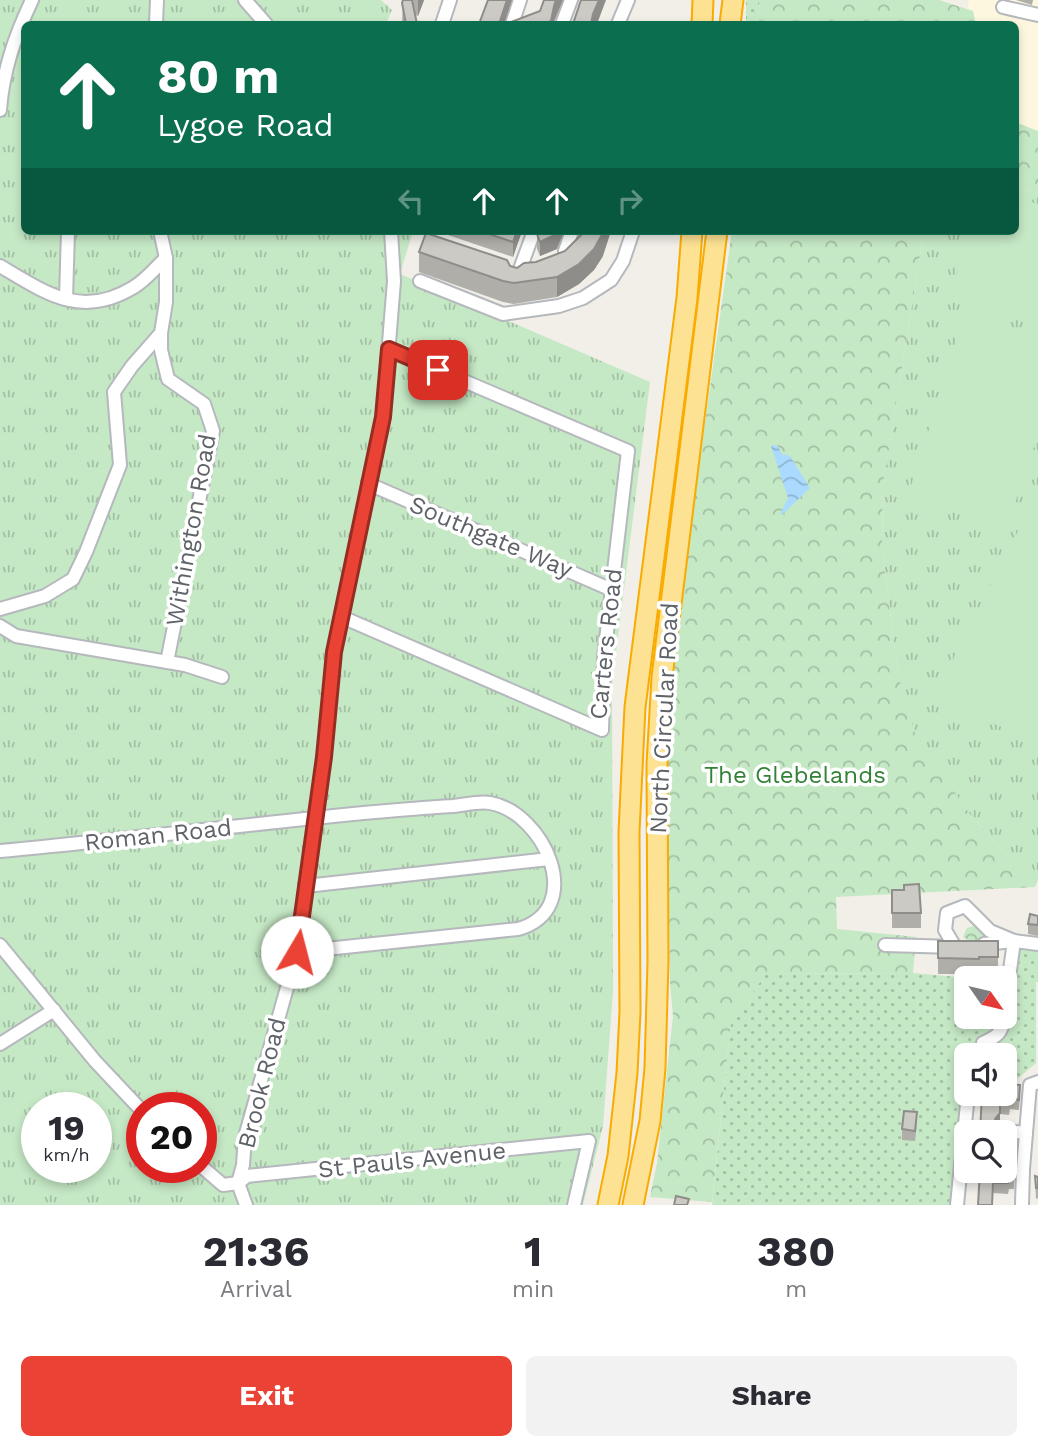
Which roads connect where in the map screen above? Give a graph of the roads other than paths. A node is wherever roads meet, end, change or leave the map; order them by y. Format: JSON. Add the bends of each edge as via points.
{"nodes":[{"id":1,"x":32,"y":0,"type":"edge"},
{"id":2,"x":157,"y":0,"type":"edge"},
{"id":3,"x":245,"y":0,"type":"edge"},
{"id":4,"x":450,"y":0,"type":"edge"},
{"id":5,"x":520,"y":0,"type":"edge"},
{"id":6,"x":570,"y":0,"type":"edge"},
{"id":7,"x":628,"y":0,"type":"edge"},
{"id":8,"x":703,"y":0,"type":"edge"},
{"id":9,"x":726,"y":0,"type":"edge"},
{"id":10,"x":733,"y":0,"type":"edge"},
{"id":11,"x":1003,"y":6,"type":"dead end"},
{"id":12,"x":1038,"y":15,"type":"edge"},
{"id":13,"x":25,"y":21,"type":"edge"},
{"id":14,"x":156,"y":21,"type":"edge"},
{"id":15,"x":263,"y":21,"type":"edge"},
{"id":16,"x":443,"y":21,"type":"edge"},
{"id":17,"x":513,"y":21,"type":"edge"},
{"id":18,"x":563,"y":21,"type":"edge"},
{"id":19,"x":619,"y":21,"type":"edge"},
{"id":20,"x":702,"y":21,"type":"edge"},
{"id":21,"x":728,"y":21,"type":"edge"},
{"id":22,"x":729,"y":21,"type":"edge"},
{"id":23,"x":20,"y":35,"type":"edge"},
{"id":24,"x":0,"y":110,"type":"edge"},
{"id":25,"x":68,"y":235,"type":"edge"},
{"id":26,"x":161,"y":235,"type":"edge"},
{"id":27,"x":391,"y":235,"type":"edge"},
{"id":28,"x":533,"y":235,"type":"edge"},
{"id":29,"x":571,"y":235,"type":"edge"},
{"id":30,"x":632,"y":235,"type":"edge"},
{"id":31,"x":692,"y":235,"type":"edge"},
{"id":32,"x":717,"y":235,"type":"edge"},
{"id":33,"x":565,"y":251,"type":"edge"},
{"id":34,"x":166,"y":258,"type":"junction"},
{"id":35,"x":0,"y":266,"type":"edge"},
{"id":36,"x":516,"y":280,"type":"edge"},
{"id":37,"x":421,"y":281,"type":"dead end"},
{"id":38,"x":66,"y":299,"type":"junction"},
{"id":39,"x":161,"y":333,"type":"junction"},
{"id":40,"x":389,"y":349,"type":"junction"},
{"id":41,"x":369,"y":484,"type":"junction"},
{"id":42,"x":612,"y":590,"type":"junction"},
{"id":43,"x":0,"y":609,"type":"edge"},
{"id":44,"x":342,"y":617,"type":"junction"},
{"id":45,"x":0,"y":626,"type":"edge"},
{"id":46,"x":167,"y":662,"type":"junction"},
{"id":47,"x":222,"y":677,"type":"dead end"},
{"id":48,"x":316,"y":818,"type":"junction"},
{"id":49,"x":0,"y":851,"type":"edge"},
{"id":50,"x":549,"y":859,"type":"junction"},
{"id":51,"x":306,"y":886,"type":"junction"},
{"id":52,"x":1014,"y":941,"type":"junction"},
{"id":53,"x":886,"y":944,"type":"dead end"},
{"id":54,"x":1038,"y":944,"type":"edge"},
{"id":55,"x":0,"y":945,"type":"edge"},
{"id":56,"x":955,"y":947,"type":"junction"},
{"id":57,"x":297,"y":952,"type":"junction"},
{"id":58,"x":1011,"y":966,"type":"edge"},
{"id":59,"x":54,"y":1010,"type":"junction"},
{"id":60,"x":1002,"y":1029,"type":"edge"},
{"id":61,"x":983,"y":1043,"type":"edge"},
{"id":62,"x":0,"y":1044,"type":"edge"},
{"id":63,"x":1038,"y":1082,"type":"edge"},
{"id":64,"x":126,"y":1094,"type":"edge"},
{"id":65,"x":967,"y":1106,"type":"edge"},
{"id":66,"x":1017,"y":1132,"type":"edge"},
{"id":67,"x":1026,"y":1133,"type":"junction"},
{"id":68,"x":217,"y":1180,"type":"edge"},
{"id":69,"x":238,"y":1183,"type":"junction"},
{"id":70,"x":246,"y":1205,"type":"edge"},
{"id":71,"x":574,"y":1205,"type":"edge"},
{"id":72,"x":608,"y":1205,"type":"edge"},
{"id":73,"x":633,"y":1205,"type":"edge"},
{"id":74,"x":957,"y":1205,"type":"edge"},
{"id":75,"x":1023,"y":1205,"type":"edge"}],
"edges":[{"from":1,"to":13,"type":"street"},
{"from":2,"to":14,"type":"street"},
{"from":3,"to":15,"type":"street"},
{"from":4,"to":16,"type":"street"},
{"from":5,"to":17,"type":"street"},
{"from":6,"to":18,"type":"street"},
{"from":7,"to":19,"type":"street"},
{"from":8,"to":20,"type":"highway"},
{"from":9,"to":21,"type":"highway"},
{"from":10,"to":22,"type":"highway"},
{"from":11,"to":12,"type":"street"},
{"from":23,"to":24,"type":"street","via":[[2,81]]},
{"from":25,"to":38,"type":"street"},
{"from":26,"to":34,"type":"street","name":"Withington Road"},
{"from":27,"to":40,"type":"street","name":"Brook Road","via":[[394,281]]},
{"from":28,"to":36,"type":"street"},
{"from":29,"to":33,"type":"street"},
{"from":30,"to":37,"type":"street","via":[[624,261],[611,281],[559,306],[505,309]]},
{"from":31,"to":72,"type":"highway","name":"North Circular Road","via":[[635,707],[627,1073]]},
{"from":32,"to":73,"type":"highway","name":"North Circular Road","via":[[663,665],[657,764],[655,1068]]},
{"from":34,"to":38,"type":"street","via":[[136,286],[112,298],[86,304]]},
{"from":34,"to":39,"type":"street","name":"Withington Road"},
{"from":35,"to":38,"type":"street","via":[[40,290]]},
{"from":39,"to":43,"type":"street","via":[[114,392],[120,465],[73,579],[45,596]]},
{"from":39,"to":46,"type":"street","name":"Withington Road","via":[[168,379],[204,404],[213,431]]},
{"from":40,"to":41,"type":"street","name":"Brook Road","via":[[383,417]]},
{"from":40,"to":42,"type":"street","name":"Carters Road","via":[[628,451]]},
{"from":41,"to":42,"type":"street","name":"Southgate Way"},
{"from":41,"to":44,"type":"street","name":"Brook Road"},
{"from":42,"to":44,"type":"street","name":"Carters Road","via":[[601,730]]},
{"from":44,"to":48,"type":"street","name":"Brook Road","via":[[328,693]]},
{"from":45,"to":46,"type":"street","name":"Withington Road","via":[[16,636]]},
{"from":46,"to":47,"type":"street","name":"Withington Road"},
{"from":48,"to":49,"type":"street","name":"Roman Road"},
{"from":48,"to":50,"type":"street","name":"Roman Road","via":[[489,803],[531,827]]},
{"from":48,"to":51,"type":"street","name":"Brook Road"},
{"from":50,"to":51,"type":"street"},
{"from":50,"to":57,"type":"street","name":"Roman Road","via":[[556,884],[554,899],[533,925]]},
{"from":51,"to":57,"type":"street","name":"Brook Road"},
{"from":52,"to":54,"type":"street"},
{"from":52,"to":56,"type":"street"},
{"from":52,"to":56,"type":"street","via":[[990,931],[965,906],[947,913],[945,930]]},
{"from":52,"to":58,"type":"street"},
{"from":53,"to":56,"type":"street"},
{"from":55,"to":59,"type":"street"},
{"from":57,"to":69,"type":"street","name":"Brook Road","via":[[245,1137]]},
{"from":59,"to":62,"type":"street"},
{"from":59,"to":64,"type":"street"},
{"from":60,"to":61,"type":"street"},
{"from":63,"to":67,"type":"street","via":[[1030,1085]]},
{"from":65,"to":74,"type":"street"},
{"from":66,"to":67,"type":"street"},
{"from":67,"to":75,"type":"street"},
{"from":68,"to":69,"type":"street","via":[[223,1185]]},
{"from":69,"to":70,"type":"street"},
{"from":69,"to":71,"type":"street","name":"St Pauls Avenue","via":[[247,1176],[589,1141]]}]}
